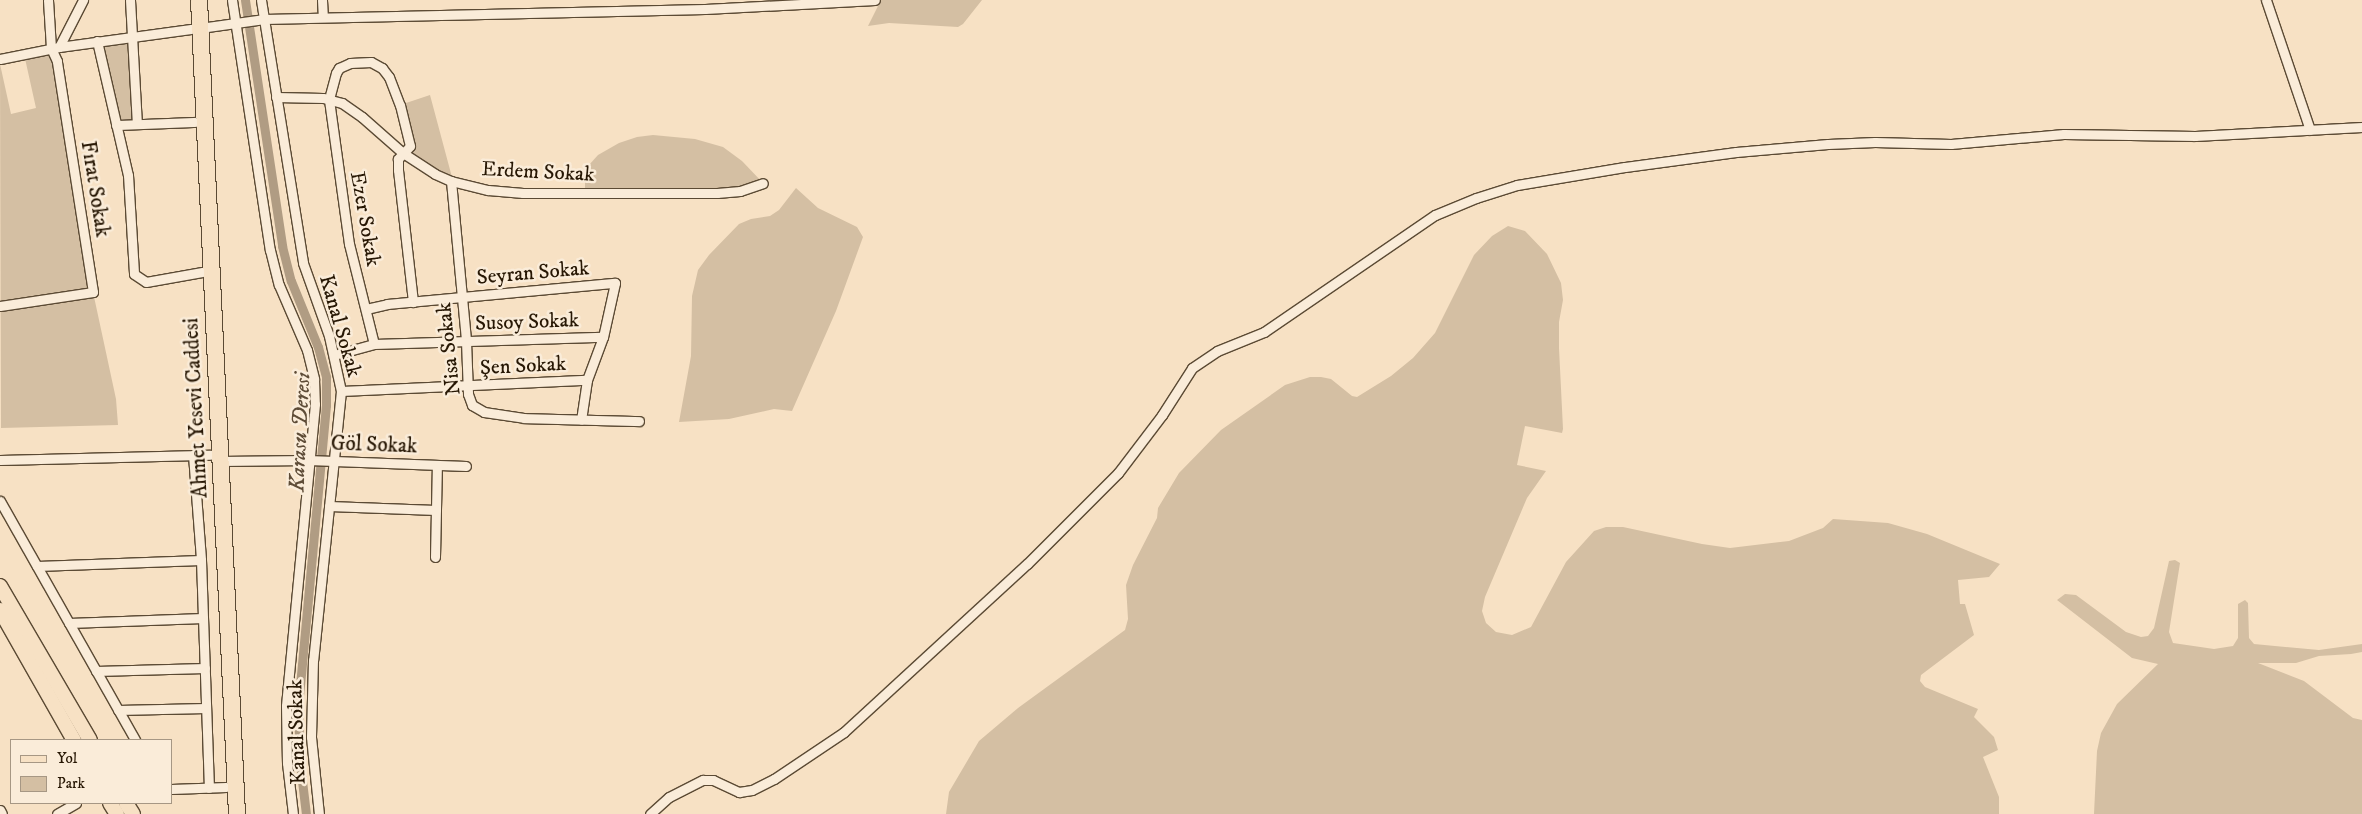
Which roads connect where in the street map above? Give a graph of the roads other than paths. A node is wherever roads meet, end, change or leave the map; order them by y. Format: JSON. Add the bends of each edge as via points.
{"nodes":[{"id":1,"x":48,"y":0,"type":"edge"},
{"id":2,"x":83,"y":0,"type":"edge"},
{"id":3,"x":130,"y":0,"type":"edge"},
{"id":4,"x":189,"y":0,"type":"edge"},
{"id":5,"x":199,"y":0,"type":"edge"},
{"id":6,"x":232,"y":0,"type":"edge"},
{"id":7,"x":260,"y":0,"type":"edge"},
{"id":8,"x":322,"y":0,"type":"edge"},
{"id":9,"x":875,"y":0,"type":"edge"},
{"id":10,"x":2266,"y":0,"type":"edge"},
{"id":11,"x":323,"y":17,"type":"junction"},
{"id":12,"x":264,"y":19,"type":"junction"},
{"id":13,"x":235,"y":23,"type":"junction"},
{"id":14,"x":195,"y":29,"type":"junction"},
{"id":15,"x":132,"y":37,"type":"junction"},
{"id":16,"x":97,"y":41,"type":"junction"},
{"id":17,"x":55,"y":47,"type":"junction"},
{"id":18,"x":0,"y":59,"type":"edge"},
{"id":19,"x":276,"y":97,"type":"junction"},
{"id":20,"x":329,"y":100,"type":"junction"},
{"id":21,"x":195,"y":122,"type":"junction"},
{"id":22,"x":137,"y":124,"type":"junction"},
{"id":23,"x":116,"y":125,"type":"junction"},
{"id":24,"x":2362,"y":128,"type":"edge"},
{"id":25,"x":2310,"y":130,"type":"junction"},
{"id":26,"x":403,"y":153,"type":"junction"},
{"id":27,"x":451,"y":181,"type":"junction"},
{"id":28,"x":763,"y":183,"type":"dead end"},
{"id":29,"x":202,"y":272,"type":"junction"},
{"id":30,"x":462,"y":297,"type":"junction"},
{"id":31,"x":413,"y":302,"type":"junction"},
{"id":32,"x":0,"y":306,"type":"edge"},
{"id":33,"x":366,"y":309,"type":"junction"},
{"id":34,"x":603,"y":337,"type":"junction"},
{"id":35,"x":466,"y":341,"type":"junction"},
{"id":36,"x":374,"y":344,"type":"junction"},
{"id":37,"x":334,"y":355,"type":"junction"},
{"id":38,"x":587,"y":380,"type":"junction"},
{"id":39,"x":467,"y":386,"type":"junction"},
{"id":40,"x":340,"y":391,"type":"junction"},
{"id":41,"x":581,"y":420,"type":"junction"},
{"id":42,"x":639,"y":421,"type":"dead end"},
{"id":43,"x":193,"y":455,"type":"junction"},
{"id":44,"x":215,"y":458,"type":"junction"},
{"id":45,"x":0,"y":460,"type":"edge"},
{"id":46,"x":308,"y":460,"type":"junction"},
{"id":47,"x":332,"y":461,"type":"junction"},
{"id":48,"x":437,"y":465,"type":"junction"},
{"id":49,"x":466,"y":466,"type":"dead end"},
{"id":50,"x":0,"y":501,"type":"edge"},
{"id":51,"x":328,"y":506,"type":"junction"},
{"id":52,"x":436,"y":510,"type":"junction"},
{"id":53,"x":435,"y":557,"type":"dead end"},
{"id":54,"x":201,"y":560,"type":"junction"},
{"id":55,"x":37,"y":566,"type":"junction"},
{"id":56,"x":0,"y":586,"type":"edge"},
{"id":57,"x":0,"y":610,"type":"edge"},
{"id":58,"x":203,"y":618,"type":"junction"},
{"id":59,"x":69,"y":623,"type":"junction"},
{"id":60,"x":205,"y":668,"type":"junction"},
{"id":61,"x":96,"y":671,"type":"junction"},
{"id":62,"x":206,"y":708,"type":"junction"},
{"id":63,"x":118,"y":710,"type":"junction"},
{"id":64,"x":73,"y":739,"type":"edge"},
{"id":65,"x":89,"y":739,"type":"edge"},
{"id":66,"x":135,"y":739,"type":"edge"},
{"id":67,"x":226,"y":787,"type":"junction"},
{"id":68,"x":209,"y":788,"type":"junction"},
{"id":69,"x":172,"y":789,"type":"edge"},
{"id":70,"x":74,"y":804,"type":"edge"},
{"id":71,"x":0,"y":810,"type":"edge"},
{"id":72,"x":2,"y":814,"type":"edge"},
{"id":73,"x":57,"y":814,"type":"edge"},
{"id":74,"x":226,"y":814,"type":"edge"},
{"id":75,"x":237,"y":814,"type":"edge"},
{"id":76,"x":293,"y":814,"type":"edge"},
{"id":77,"x":319,"y":814,"type":"edge"},
{"id":78,"x":650,"y":814,"type":"edge"}],
"edges":[{"from":1,"to":17,"type":"street","name":"Fırat Sokak"},
{"from":2,"to":17,"type":"street"},
{"from":3,"to":15,"type":"street"},
{"from":4,"to":14,"type":"highway","name":"Ahmet Yesevi Caddesi"},
{"from":5,"to":14,"type":"highway","name":"Ahmet Yesevi Caddesi"},
{"from":6,"to":13,"type":"street"},
{"from":7,"to":12,"type":"street","name":"Kanal Sokak"},
{"from":8,"to":11,"type":"street"},
{"from":9,"to":11,"type":"street","via":[[705,9]]},
{"from":10,"to":25,"type":"street"},
{"from":11,"to":12,"type":"street"},
{"from":12,"to":13,"type":"street"},
{"from":12,"to":19,"type":"street","name":"Kanal Sokak"},
{"from":13,"to":14,"type":"street"},
{"from":13,"to":46,"type":"street","via":[[270,250],[278,286],[304,343],[314,379],[315,404]]},
{"from":14,"to":15,"type":"street"},
{"from":14,"to":21,"type":"highway","name":"Ahmet Yesevi Caddesi"},
{"from":14,"to":44,"type":"highway","name":"Ahmet Yesevi Caddesi"},
{"from":15,"to":16,"type":"street"},
{"from":15,"to":22,"type":"street"},
{"from":16,"to":17,"type":"street"},
{"from":16,"to":23,"type":"street"},
{"from":17,"to":18,"type":"street"},
{"from":17,"to":32,"type":"street","name":"Fırat Sokak","via":[[93,292]]},
{"from":19,"to":20,"type":"street","name":"Erdem Sokak"},
{"from":19,"to":37,"type":"street","name":"Kanal Sokak","via":[[302,263]]},
{"from":20,"to":26,"type":"street","name":"Erdem Sokak","via":[[350,108]]},
{"from":20,"to":26,"type":"street","via":[[339,68],[350,63],[377,64],[389,77],[400,105],[410,146]]},
{"from":20,"to":33,"type":"street","name":"Ezer Sokak","via":[[349,244]]},
{"from":21,"to":22,"type":"street"},
{"from":21,"to":29,"type":"highway","name":"Ahmet Yesevi Caddesi"},
{"from":22,"to":23,"type":"street"},
{"from":23,"to":29,"type":"street","via":[[128,175],[134,274],[146,282]]},
{"from":24,"to":25,"type":"street"},
{"from":25,"to":78,"type":"street","via":[[2195,136],[2064,134],[1951,144],[1828,144],[1625,167],[1517,185],[1476,198],[1435,215],[1264,332],[1217,351],[1192,368],[1162,415],[1118,473],[1028,564],[844,732],[774,779],[744,792],[713,780],[703,780],[669,797]]},
{"from":26,"to":27,"type":"street","name":"Erdem Sokak"},
{"from":26,"to":31,"type":"street","via":[[398,159],[398,170]]},
{"from":27,"to":28,"type":"street","name":"Erdem Sokak","via":[[488,190],[524,193],[717,194],[740,192]]},
{"from":27,"to":30,"type":"street","name":"Nisa Sokak"},
{"from":29,"to":44,"type":"highway","name":"Ahmet Yesevi Caddesi"},
{"from":30,"to":31,"type":"street","name":"Seyran Sokak"},
{"from":30,"to":34,"type":"street","name":"Seyran Sokak","via":[[615,283]]},
{"from":30,"to":35,"type":"street","name":"Nisa Sokak"},
{"from":31,"to":33,"type":"street","name":"Seyran Sokak"},
{"from":33,"to":36,"type":"street","name":"Ezer Sokak"},
{"from":34,"to":35,"type":"street","name":"Susoy Sokak"},
{"from":34,"to":38,"type":"street"},
{"from":35,"to":36,"type":"street","name":"Susoy Sokak"},
{"from":35,"to":39,"type":"street","name":"Nisa Sokak"},
{"from":36,"to":37,"type":"street","name":"Susoy Sokak"},
{"from":37,"to":40,"type":"street","name":"Kanal Sokak"},
{"from":38,"to":39,"type":"street","name":"Şen Sokak"},
{"from":38,"to":41,"type":"street"},
{"from":39,"to":40,"type":"street","name":"Şen Sokak"},
{"from":39,"to":41,"type":"street","name":"Nisa Sokak","via":[[472,405],[484,412],[524,418]]},
{"from":40,"to":47,"type":"street","name":"Kanal Sokak"},
{"from":41,"to":42,"type":"street","name":"Nisa Sokak"},
{"from":43,"to":44,"type":"street","name":"Göl Sokak"},
{"from":43,"to":45,"type":"street","name":"Göl Sokak"},
{"from":43,"to":54,"type":"street"},
{"from":44,"to":46,"type":"street","name":"Göl Sokak"},
{"from":44,"to":67,"type":"highway","name":"Ahmet Yesevi Caddesi"},
{"from":44,"to":75,"type":"highway","name":"Ahmet Yesevi Caddesi"},
{"from":46,"to":47,"type":"street","name":"Göl Sokak"},
{"from":46,"to":76,"type":"street","via":[[286,706],[287,763]]},
{"from":47,"to":48,"type":"street","name":"Göl Sokak"},
{"from":47,"to":51,"type":"street","name":"Kanal Sokak"},
{"from":48,"to":49,"type":"street","name":"Göl Sokak"},
{"from":48,"to":52,"type":"street","name":"Göl Sokak"},
{"from":50,"to":55,"type":"street"},
{"from":51,"to":52,"type":"street"},
{"from":51,"to":77,"type":"street","name":"Kanal Sokak","via":[[310,711]]},
{"from":52,"to":53,"type":"street","name":"Göl Sokak"},
{"from":54,"to":55,"type":"street"},
{"from":54,"to":58,"type":"street"},
{"from":55,"to":59,"type":"street"},
{"from":56,"to":65,"type":"main road"},
{"from":57,"to":64,"type":"main road"},
{"from":58,"to":59,"type":"street"},
{"from":58,"to":60,"type":"street"},
{"from":59,"to":61,"type":"street"},
{"from":60,"to":61,"type":"street"},
{"from":60,"to":62,"type":"street"},
{"from":61,"to":63,"type":"street"},
{"from":62,"to":63,"type":"street"},
{"from":62,"to":68,"type":"street"},
{"from":63,"to":66,"type":"street"},
{"from":67,"to":68,"type":"street"},
{"from":67,"to":74,"type":"highway","name":"Ahmet Yesevi Caddesi"},
{"from":68,"to":69,"type":"street"},
{"from":70,"to":73,"type":"street"},
{"from":71,"to":72,"type":"street"}]}
